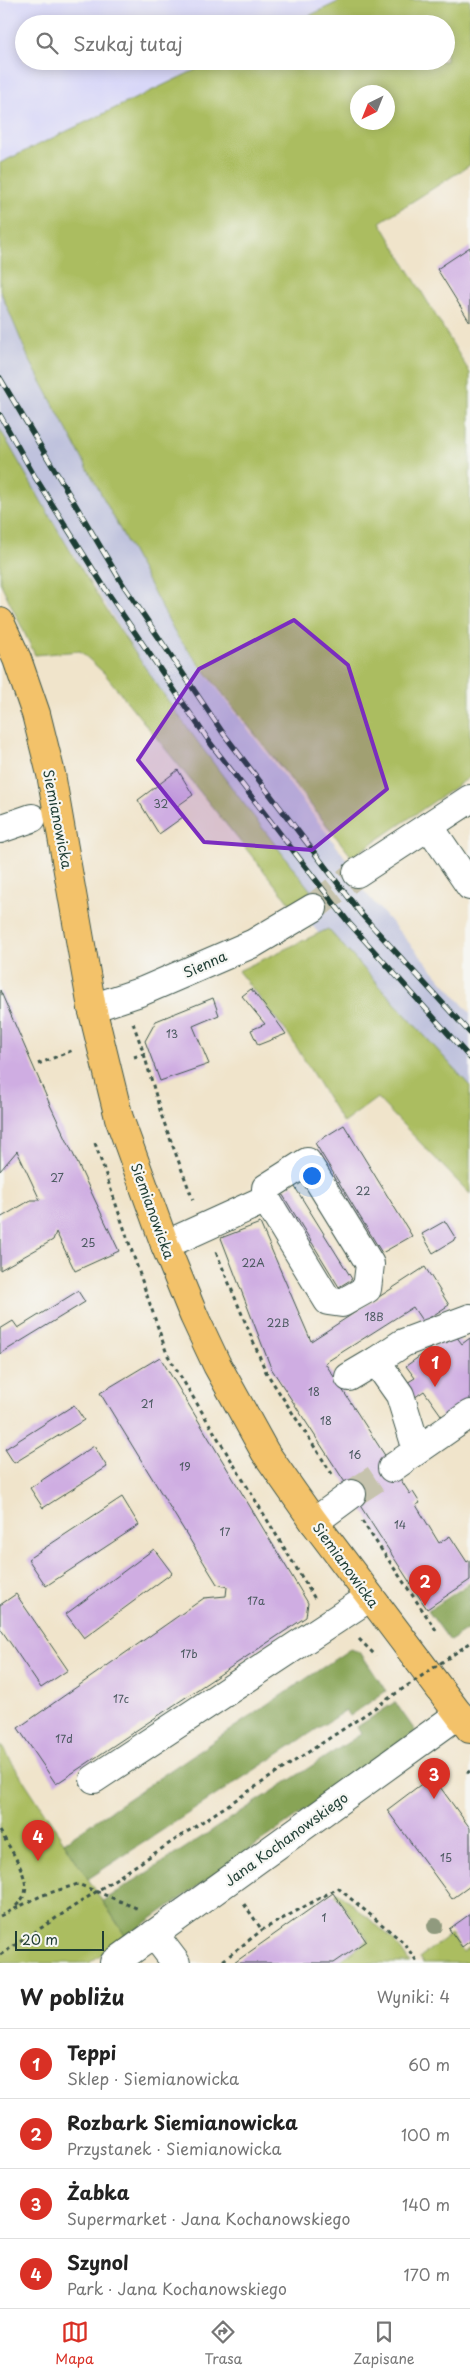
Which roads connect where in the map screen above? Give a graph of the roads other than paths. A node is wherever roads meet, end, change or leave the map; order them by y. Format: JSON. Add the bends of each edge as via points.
{"nodes":[{"id":1,"x":0,"y":622,"type":"edge"},
{"id":2,"x":470,"y":799,"type":"edge"},
{"id":3,"x":32,"y":818,"type":"dead end"},
{"id":4,"x":430,"y":826,"type":"junction"},
{"id":5,"x":0,"y":829,"type":"edge"},
{"id":6,"x":357,"y":872,"type":"tunnel mouth"},
{"id":7,"x":470,"y":886,"type":"edge"},
{"id":8,"x":313,"y":908,"type":"tunnel mouth"},
{"id":9,"x":92,"y":1008,"type":"junction"},
{"id":10,"x":266,"y":1199,"type":"junction"},
{"id":11,"x":165,"y":1245,"type":"junction"},
{"id":12,"x":470,"y":1318,"type":"edge"},
{"id":13,"x":376,"y":1361,"type":"junction"},
{"id":14,"x":350,"y":1377,"type":"dead end"},
{"id":15,"x":470,"y":1414,"type":"edge"},
{"id":16,"x":417,"y":1450,"type":"junction"},
{"id":17,"x":392,"y":1468,"type":"tunnel mouth"},
{"id":18,"x":350,"y":1496,"type":"tunnel mouth"},
{"id":19,"x":314,"y":1522,"type":"junction"},
{"id":20,"x":370,"y":1598,"type":"junction"},
{"id":21,"x":464,"y":1722,"type":"edge"},
{"id":22,"x":94,"y":1779,"type":"dead end"},
{"id":23,"x":163,"y":1927,"type":"junction"},
{"id":24,"x":114,"y":1963,"type":"edge"},
{"id":25,"x":176,"y":1963,"type":"edge"}],
"edges":[{"from":1,"to":9,"type":"main road","name":"Siemianowicka","via":[[36,714],[51,774]]},
{"from":2,"to":4,"type":"street"},
{"from":3,"to":5,"type":"street"},
{"from":4,"to":6,"type":"street"},
{"from":4,"to":7,"type":"street"},
{"from":8,"to":9,"type":"street","name":"Sienna","via":[[254,943],[144,992]]},
{"from":9,"to":11,"type":"main road","name":"Siemianowicka","via":[[120,1118]]},
{"from":10,"to":10,"type":"street","via":[[328,1301],[342,1303],[367,1289],[370,1264],[306,1162],[266,1188]]},
{"from":10,"to":11,"type":"street"},
{"from":11,"to":19,"type":"main road","name":"Siemianowicka","via":[[225,1382],[265,1452]]},
{"from":12,"to":13,"type":"street","via":[[403,1342]]},
{"from":13,"to":14,"type":"street"},
{"from":13,"to":16,"type":"street","via":[[400,1395]]},
{"from":15,"to":16,"type":"street"},
{"from":16,"to":17,"type":"street"},
{"from":18,"to":19,"type":"street"},
{"from":19,"to":20,"type":"main road","name":"Siemianowicka"},
{"from":20,"to":21,"type":"main road","name":"Siemianowicka"},
{"from":20,"to":22,"type":"street"},
{"from":21,"to":23,"type":"street","name":"Jana Kochanowskiego"},
{"from":23,"to":24,"type":"street","name":"Jana Kochanowskiego"},
{"from":23,"to":25,"type":"street"}]}
